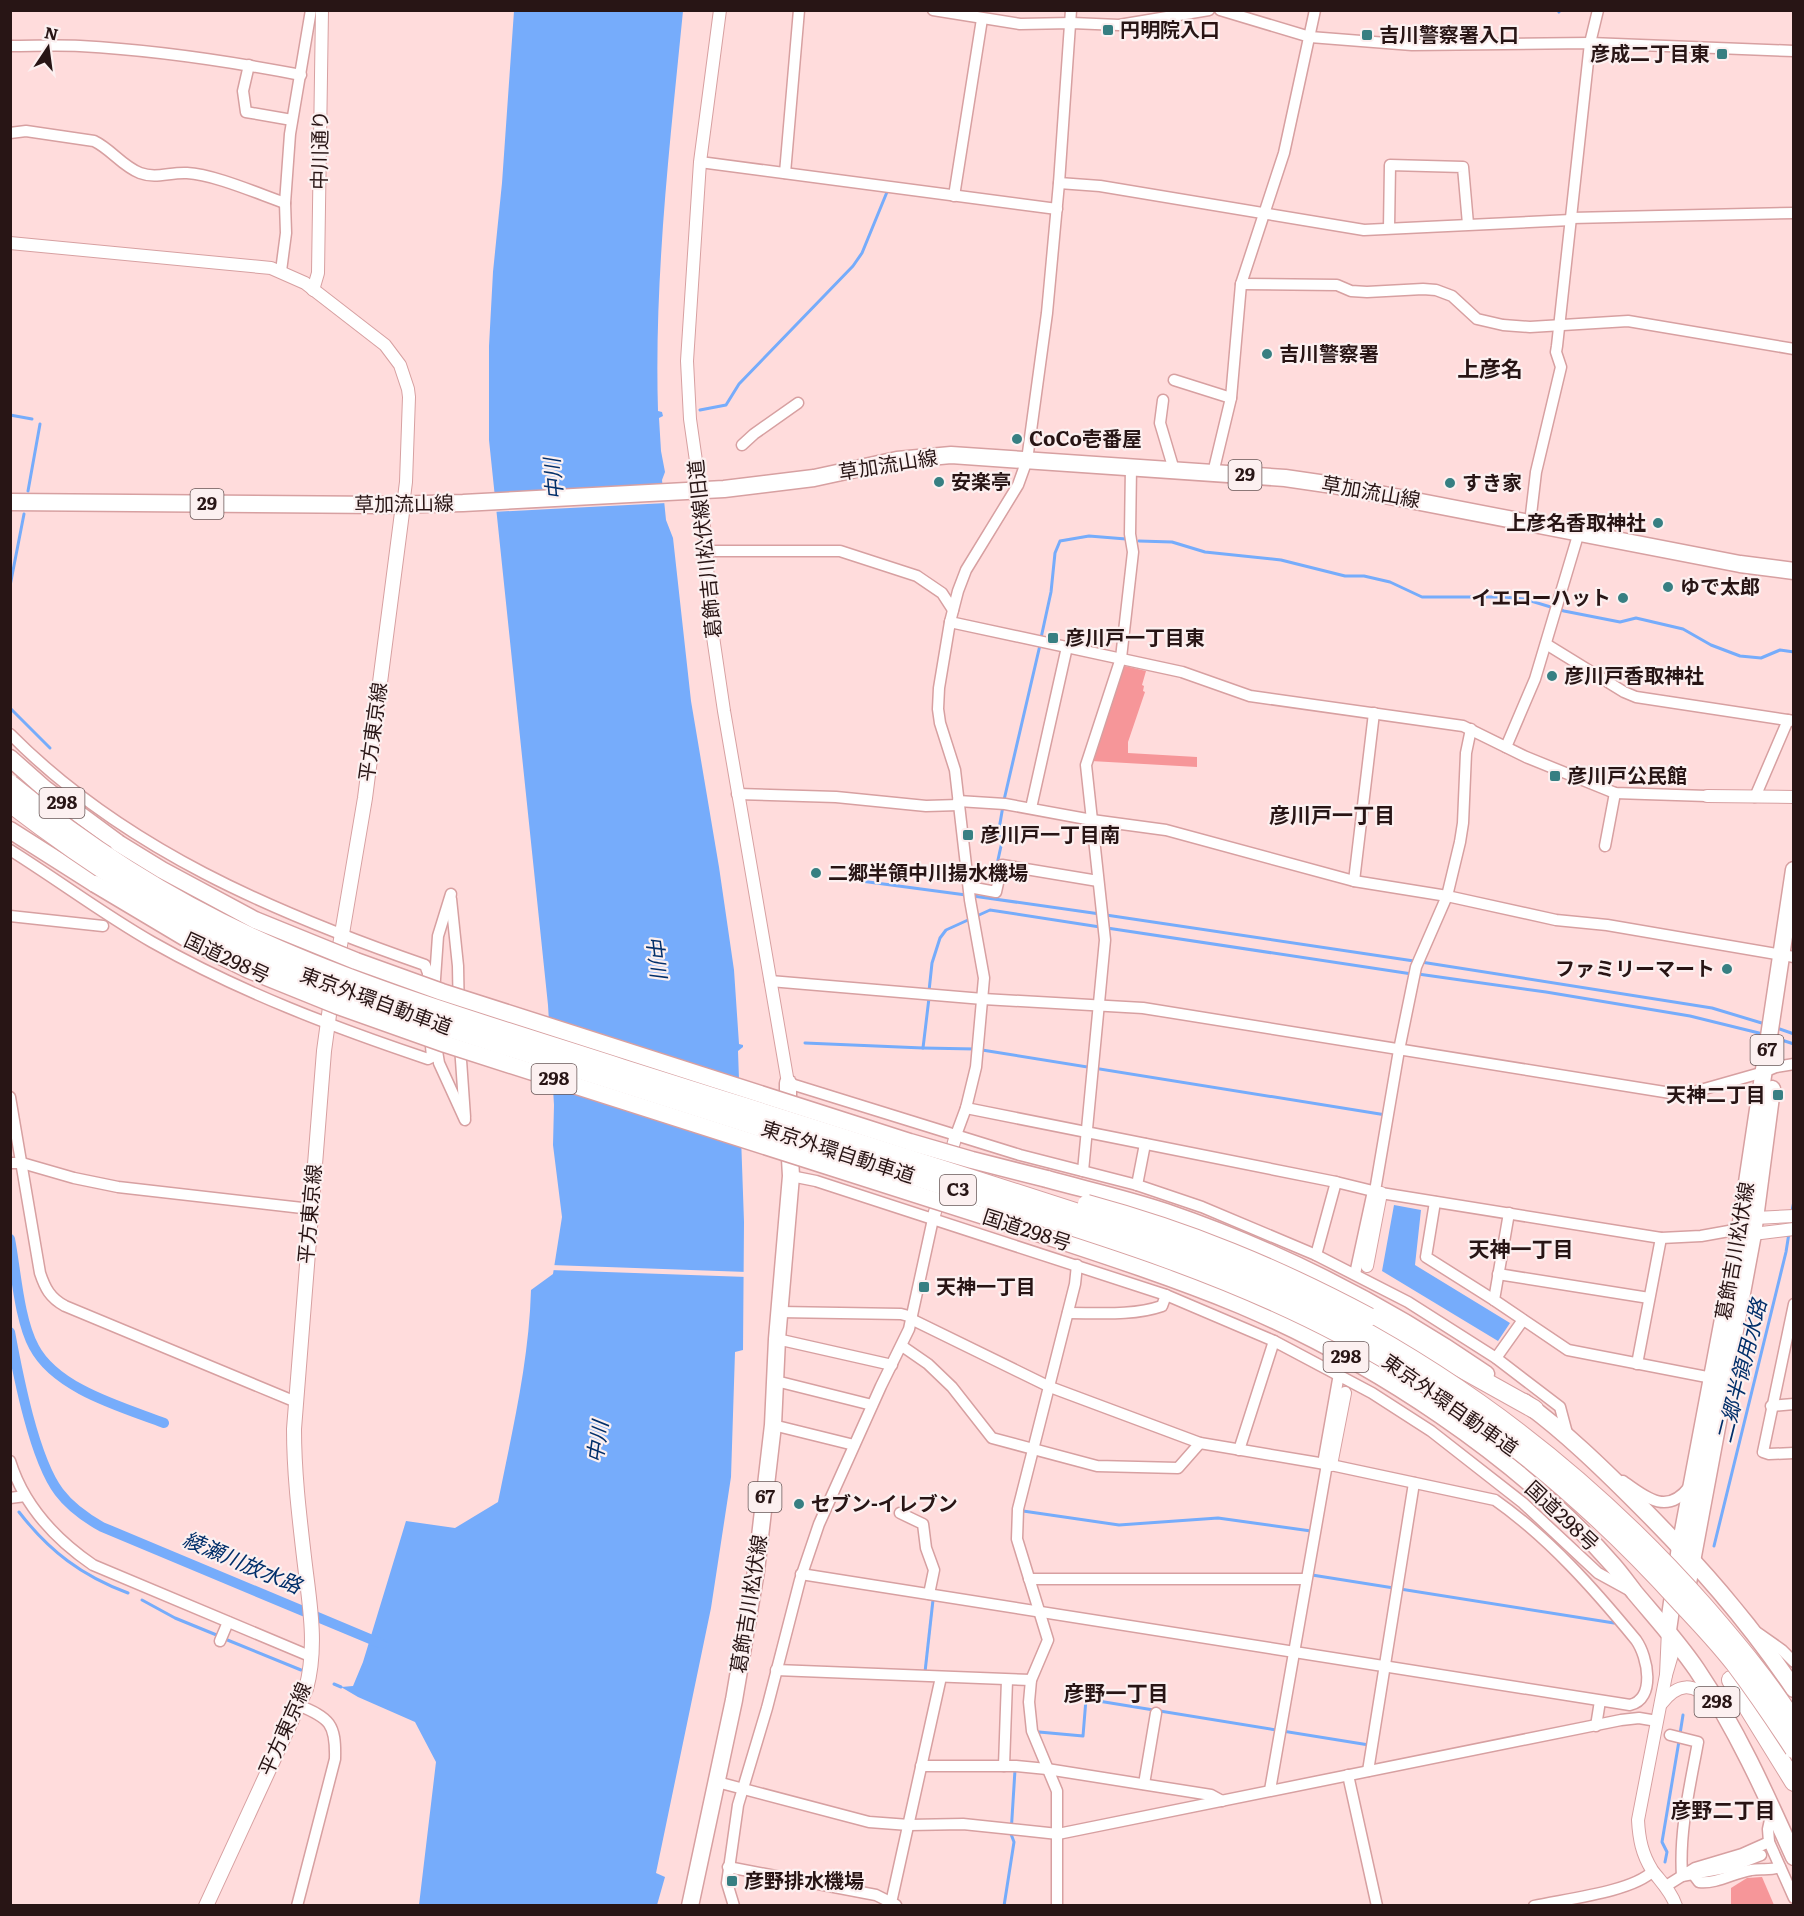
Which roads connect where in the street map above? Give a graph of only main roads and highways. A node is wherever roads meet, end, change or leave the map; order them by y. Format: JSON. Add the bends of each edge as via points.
{"nodes":[{"id":1,"x":10,"y":502,"type":"edge"},
{"id":2,"x":403,"y":504,"type":"junction"},
{"id":3,"x":1794,"y":571,"type":"edge"},
{"id":4,"x":10,"y":758,"type":"edge"},
{"id":5,"x":10,"y":764,"type":"edge"},
{"id":6,"x":10,"y":784,"type":"edge"},
{"id":7,"x":45,"y":789,"type":"junction"},
{"id":8,"x":10,"y":803,"type":"edge"},
{"id":9,"x":10,"y":823,"type":"edge"},
{"id":10,"x":10,"y":831,"type":"edge"},
{"id":11,"x":69,"y":867,"type":"junction"},
{"id":12,"x":1794,"y":870,"type":"edge"},
{"id":13,"x":1790,"y":952,"type":"edge"},
{"id":14,"x":788,"y":1083,"type":"road end"},
{"id":15,"x":928,"y":1166,"type":"junction"},
{"id":16,"x":1749,"y":1227,"type":"junction"},
{"id":17,"x":1534,"y":1409,"type":"junction"},
{"id":18,"x":1589,"y":1511,"type":"junction"},
{"id":19,"x":1680,"y":1547,"type":"junction"},
{"id":20,"x":1693,"y":1559,"type":"junction"},
{"id":21,"x":1672,"y":1636,"type":"junction"},
{"id":22,"x":1794,"y":1689,"type":"edge"},
{"id":23,"x":1794,"y":1722,"type":"edge"},
{"id":24,"x":1794,"y":1749,"type":"edge"},
{"id":25,"x":1794,"y":1782,"type":"edge"},
{"id":26,"x":1787,"y":1862,"type":"edge"},
{"id":27,"x":206,"y":1905,"type":"edge"},
{"id":28,"x":690,"y":1905,"type":"edge"}],
"edges":[{"from":1,"to":2,"type":"main road","name":"草加流山線","number":"29"},
{"from":2,"to":3,"type":"main road","name":"草加流山線","number":"29","via":[[764,485],[923,456],[951,455],[1333,484],[1740,564]]},
{"from":2,"to":27,"type":"main road","name":"平方東京線","via":[[364,798],[327,1024],[311,1209],[294,1454],[312,1657],[306,1689]]},
{"from":4,"to":7,"type":"main road","number":"298"},
{"from":5,"to":7,"type":"main road","number":"298"},
{"from":6,"to":15,"type":"highway","name":"東京外環自動車道","number":"C3","bridge":true,"via":[[60,823],[165,891],[220,922],[329,970],[443,1011]]},
{"from":7,"to":17,"type":"main road","number":"298","bridge":true,"via":[[118,843],[181,881],[302,941],[397,976],[910,1142],[1166,1212],[1249,1244],[1352,1292],[1449,1348]]},
{"from":8,"to":18,"type":"highway","name":"東京外環自動車道","number":"C3","bridge":true,"via":[[151,900],[200,928],[316,982],[1086,1231],[1252,1292],[1398,1366],[1496,1434]]},
{"from":9,"to":11,"type":"main road","name":"国道298号","number":"298"},
{"from":10,"to":11,"type":"main road","name":"国道298号","number":"298"},
{"from":11,"to":21,"type":"main road","name":"国道298号","number":"298","bridge":true,"via":[[194,943],[338,1006],[1160,1274],[1297,1332],[1405,1392],[1498,1458],[1612,1564]]},
{"from":12,"to":13,"type":"main road","name":"葛飾吉川松伏線","number":"67"},
{"from":13,"to":16,"type":"main road","name":"葛飾吉川松伏線","number":"67"},
{"from":14,"to":28,"type":"main road","name":"葛飾吉川松伏線","number":"67","via":[[791,1176],[773,1425],[756,1571],[734,1700]]},
{"from":15,"to":17,"type":"highway","number":"298","bridge":true,"via":[[1174,1230],[1288,1275]]},
{"from":15,"to":23,"type":"highway","name":"東京外環自動車道","number":"C3","bridge":true,"via":[[1238,1270],[1345,1321],[1454,1385],[1539,1448],[1645,1543],[1720,1625]]},
{"from":16,"to":19,"type":"main road","name":"葛飾吉川松伏線","number":"67","via":[[1712,1378]]},
{"from":16,"to":20,"type":"main road","name":"葛飾吉川松伏線","number":"67"},
{"from":17,"to":19,"type":"main road","number":"298","via":[[1592,1458]]},
{"from":18,"to":24,"type":"highway","name":"東京外環自動車道","number":"C3","bridge":true,"via":[[1659,1579],[1731,1660]]},
{"from":18,"to":25,"type":"highway","bridge":true,"via":[[1706,1645]]},
{"from":19,"to":20,"type":"main road","number":"298"},
{"from":19,"to":21,"type":"main road","name":"葛飾吉川松伏線","number":"67"},
{"from":20,"to":21,"type":"main road","name":"葛飾吉川松伏線","number":"67"},
{"from":20,"to":22,"type":"main road","number":"298","via":[[1753,1630]]},
{"from":21,"to":26,"type":"main road","name":"国道298号","number":"298","via":[[1732,1728],[1773,1809]]}]}
